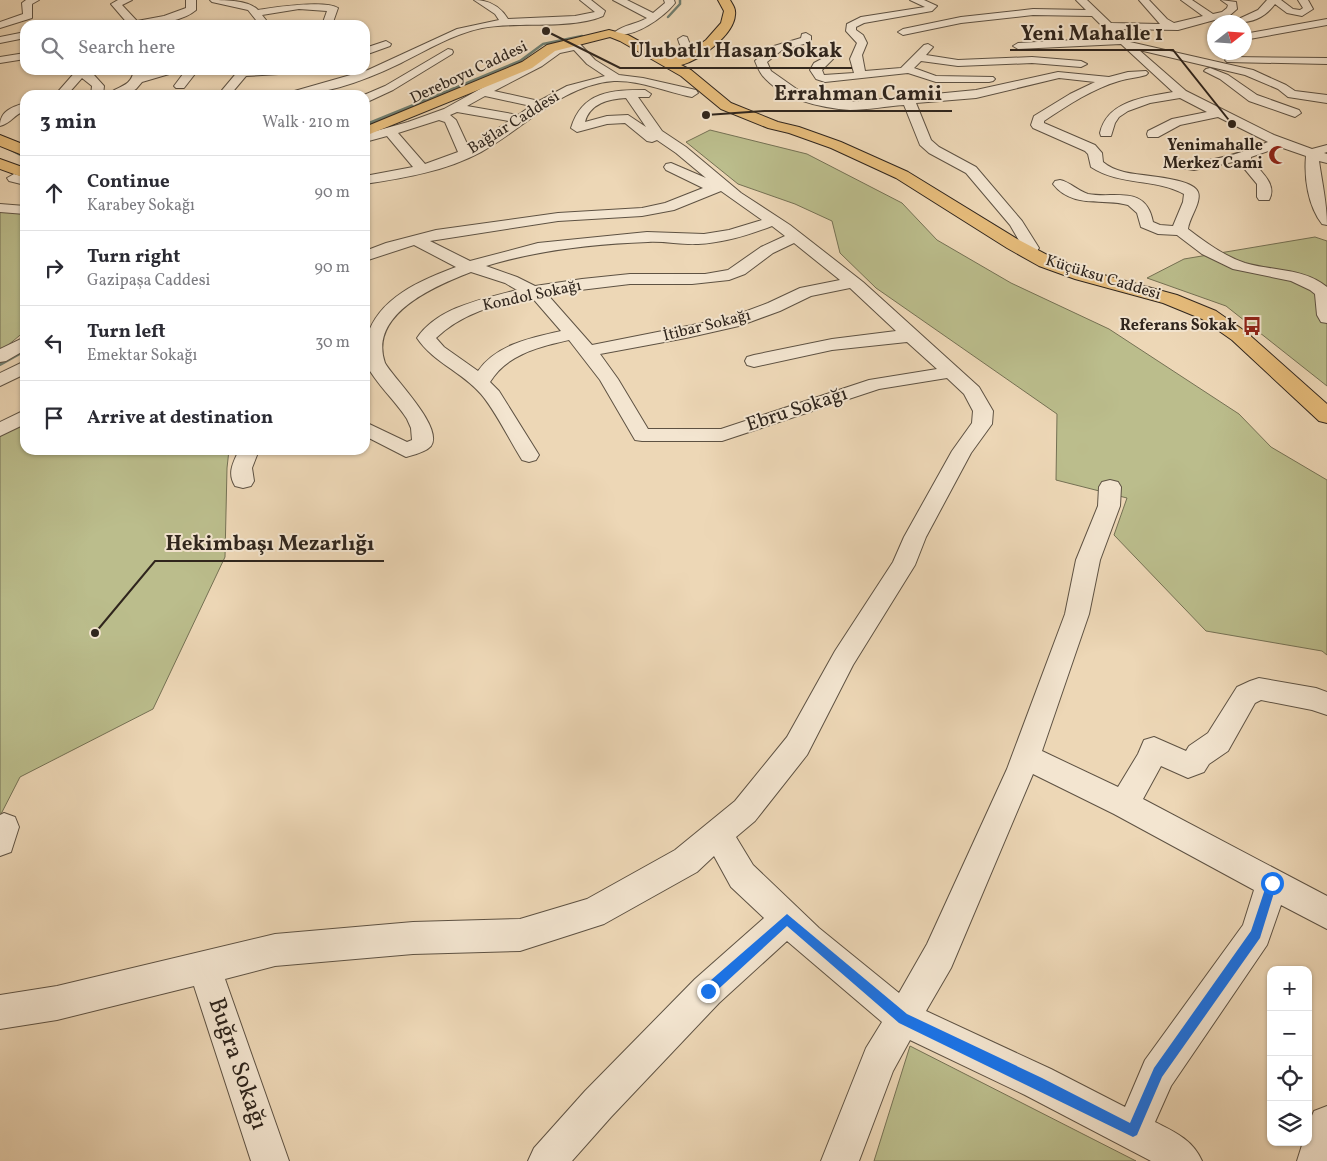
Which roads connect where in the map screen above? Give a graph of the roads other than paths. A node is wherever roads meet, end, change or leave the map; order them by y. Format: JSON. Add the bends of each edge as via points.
{"nodes":[{"id":1,"x":34,"y":0,"type":"edge"},
{"id":2,"x":215,"y":0,"type":"edge"},
{"id":3,"x":479,"y":0,"type":"edge"},
{"id":4,"x":585,"y":0,"type":"edge"},
{"id":5,"x":618,"y":0,"type":"edge"},
{"id":6,"x":670,"y":0,"type":"edge"},
{"id":7,"x":724,"y":0,"type":"edge"},
{"id":8,"x":915,"y":0,"type":"edge"},
{"id":9,"x":1066,"y":0,"type":"edge"},
{"id":10,"x":1144,"y":0,"type":"edge"},
{"id":11,"x":1186,"y":0,"type":"edge"},
{"id":12,"x":1226,"y":0,"type":"edge"},
{"id":13,"x":1274,"y":0,"type":"edge"},
{"id":14,"x":1303,"y":0,"type":"edge"},
{"id":15,"x":123,"y":1,"type":"edge"},
{"id":16,"x":1082,"y":1,"type":"edge"},
{"id":17,"x":256,"y":2,"type":"dead end"},
{"id":18,"x":191,"y":5,"type":"edge"},
{"id":19,"x":244,"y":5,"type":"junction"},
{"id":20,"x":257,"y":13,"type":"junction"},
{"id":21,"x":1096,"y":13,"type":"junction"},
{"id":22,"x":1224,"y":15,"type":"edge"},
{"id":23,"x":587,"y":17,"type":"junction"},
{"id":24,"x":656,"y":17,"type":"junction"},
{"id":25,"x":1207,"y":17,"type":"edge"},
{"id":26,"x":1252,"y":17,"type":"edge"},
{"id":27,"x":133,"y":20,"type":"edge"},
{"id":28,"x":160,"y":20,"type":"edge"},
{"id":29,"x":188,"y":20,"type":"edge"},
{"id":30,"x":262,"y":20,"type":"edge"},
{"id":31,"x":329,"y":20,"type":"edge"},
{"id":32,"x":451,"y":22,"type":"dead end"},
{"id":33,"x":505,"y":22,"type":"junction"},
{"id":34,"x":1207,"y":23,"type":"edge"},
{"id":35,"x":1323,"y":23,"type":"edge"},
{"id":36,"x":0,"y":24,"type":"edge"},
{"id":37,"x":1108,"y":26,"type":"junction"},
{"id":38,"x":1153,"y":27,"type":"junction"},
{"id":39,"x":1171,"y":27,"type":"junction"},
{"id":40,"x":490,"y":30,"type":"junction"},
{"id":41,"x":612,"y":32,"type":"junction"},
{"id":42,"x":1070,"y":32,"type":"dead end"},
{"id":43,"x":1252,"y":35,"type":"edge"},
{"id":44,"x":20,"y":36,"type":"edge"},
{"id":45,"x":806,"y":36,"type":"dead end"},
{"id":46,"x":1182,"y":38,"type":"dead end"},
{"id":47,"x":683,"y":39,"type":"dead end"},
{"id":48,"x":0,"y":40,"type":"edge"},
{"id":49,"x":1125,"y":42,"type":"junction"},
{"id":50,"x":534,"y":43,"type":"dead end"},
{"id":51,"x":1077,"y":43,"type":"junction"},
{"id":52,"x":386,"y":44,"type":"dead end"},
{"id":53,"x":1011,"y":47,"type":"dead end"},
{"id":54,"x":455,"y":48,"type":"dead end"},
{"id":55,"x":1252,"y":48,"type":"edge"},
{"id":56,"x":370,"y":50,"type":"edge"},
{"id":57,"x":1207,"y":51,"type":"edge"},
{"id":58,"x":1172,"y":54,"type":"junction"},
{"id":59,"x":20,"y":57,"type":"edge"},
{"id":60,"x":918,"y":57,"type":"junction"},
{"id":61,"x":669,"y":58,"type":"junction"},
{"id":62,"x":827,"y":59,"type":"dead end"},
{"id":63,"x":1191,"y":59,"type":"junction"},
{"id":64,"x":0,"y":60,"type":"edge"},
{"id":65,"x":1225,"y":60,"type":"edge"},
{"id":66,"x":1327,"y":61,"type":"edge"},
{"id":67,"x":500,"y":62,"type":"dead end"},
{"id":68,"x":691,"y":63,"type":"junction"},
{"id":69,"x":1220,"y":63,"type":"junction"},
{"id":70,"x":532,"y":67,"type":"junction"},
{"id":71,"x":908,"y":69,"type":"junction"},
{"id":72,"x":370,"y":72,"type":"edge"},
{"id":73,"x":1149,"y":73,"type":"junction"},
{"id":74,"x":78,"y":75,"type":"edge"},
{"id":75,"x":86,"y":75,"type":"edge"},
{"id":76,"x":138,"y":75,"type":"edge"},
{"id":77,"x":188,"y":75,"type":"edge"},
{"id":78,"x":241,"y":75,"type":"edge"},
{"id":79,"x":364,"y":75,"type":"edge"},
{"id":80,"x":862,"y":75,"type":"junction"},
{"id":81,"x":1058,"y":75,"type":"junction"},
{"id":82,"x":617,"y":78,"type":"junction"},
{"id":83,"x":1111,"y":80,"type":"junction"},
{"id":84,"x":70,"y":85,"type":"junction"},
{"id":85,"x":180,"y":86,"type":"dead end"},
{"id":86,"x":66,"y":90,"type":"edge"},
{"id":87,"x":97,"y":90,"type":"edge"},
{"id":88,"x":127,"y":90,"type":"edge"},
{"id":89,"x":228,"y":90,"type":"edge"},
{"id":90,"x":309,"y":90,"type":"edge"},
{"id":91,"x":709,"y":91,"type":"junction"},
{"id":92,"x":484,"y":92,"type":"junction"},
{"id":93,"x":564,"y":92,"type":"junction"},
{"id":94,"x":692,"y":93,"type":"junction"},
{"id":95,"x":630,"y":94,"type":"junction"},
{"id":96,"x":1182,"y":94,"type":"junction"},
{"id":97,"x":370,"y":97,"type":"edge"},
{"id":98,"x":1327,"y":99,"type":"edge"},
{"id":99,"x":909,"y":102,"type":"junction"},
{"id":100,"x":541,"y":105,"type":"junction"},
{"id":101,"x":456,"y":108,"type":"junction"},
{"id":102,"x":20,"y":109,"type":"edge"},
{"id":103,"x":419,"y":110,"type":"junction"},
{"id":104,"x":1218,"y":113,"type":"junction"},
{"id":105,"x":370,"y":116,"type":"edge"},
{"id":106,"x":436,"y":116,"type":"junction"},
{"id":107,"x":752,"y":117,"type":"junction"},
{"id":108,"x":520,"y":119,"type":"junction"},
{"id":109,"x":0,"y":122,"type":"edge"},
{"id":110,"x":370,"y":130,"type":"edge"},
{"id":111,"x":389,"y":131,"type":"junction"},
{"id":112,"x":1254,"y":131,"type":"junction"},
{"id":113,"x":1106,"y":133,"type":"dead end"},
{"id":114,"x":1153,"y":134,"type":"dead end"},
{"id":115,"x":370,"y":137,"type":"edge"},
{"id":116,"x":0,"y":140,"type":"edge"},
{"id":117,"x":1280,"y":142,"type":"junction"},
{"id":118,"x":1327,"y":147,"type":"edge"},
{"id":119,"x":20,"y":149,"type":"edge"},
{"id":120,"x":467,"y":154,"type":"junction"},
{"id":121,"x":1313,"y":154,"type":"junction"},
{"id":122,"x":1245,"y":155,"type":"junction"},
{"id":123,"x":1327,"y":159,"type":"edge"},
{"id":124,"x":697,"y":162,"type":"junction"},
{"id":125,"x":1174,"y":163,"type":"dead end"},
{"id":126,"x":0,"y":164,"type":"edge"},
{"id":127,"x":671,"y":167,"type":"dead end"},
{"id":128,"x":421,"y":168,"type":"junction"},
{"id":129,"x":20,"y":176,"type":"edge"},
{"id":130,"x":370,"y":179,"type":"edge"},
{"id":131,"x":1060,"y":184,"type":"dead end"},
{"id":132,"x":717,"y":187,"type":"junction"},
{"id":133,"x":1264,"y":197,"type":"dead end"},
{"id":134,"x":0,"y":208,"type":"edge"},
{"id":135,"x":20,"y":210,"type":"edge"},
{"id":136,"x":773,"y":221,"type":"junction"},
{"id":137,"x":1327,"y":221,"type":"edge"},
{"id":138,"x":1180,"y":230,"type":"junction"},
{"id":139,"x":795,"y":237,"type":"junction"},
{"id":140,"x":415,"y":240,"type":"junction"},
{"id":141,"x":1030,"y":248,"type":"junction"},
{"id":142,"x":370,"y":254,"type":"edge"},
{"id":143,"x":469,"y":267,"type":"junction"},
{"id":144,"x":1279,"y":274,"type":"junction"},
{"id":145,"x":1327,"y":276,"type":"edge"},
{"id":146,"x":851,"y":282,"type":"junction"},
{"id":147,"x":532,"y":292,"type":"junction"},
{"id":148,"x":1327,"y":318,"type":"edge"},
{"id":149,"x":573,"y":334,"type":"junction"},
{"id":150,"x":911,"y":336,"type":"junction"},
{"id":151,"x":20,"y":338,"type":"edge"},
{"id":152,"x":0,"y":345,"type":"edge"},
{"id":153,"x":20,"y":345,"type":"edge"},
{"id":154,"x":588,"y":351,"type":"junction"},
{"id":155,"x":0,"y":357,"type":"edge"},
{"id":156,"x":754,"y":361,"type":"dead end"},
{"id":157,"x":20,"y":369,"type":"edge"},
{"id":158,"x":950,"y":372,"type":"junction"},
{"id":159,"x":0,"y":380,"type":"edge"},
{"id":160,"x":480,"y":383,"type":"junction"},
{"id":161,"x":1327,"y":404,"type":"edge"},
{"id":162,"x":1327,"y":416,"type":"edge"},
{"id":163,"x":20,"y":419,"type":"edge"},
{"id":164,"x":0,"y":430,"type":"edge"},
{"id":165,"x":370,"y":431,"type":"edge"},
{"id":166,"x":406,"y":450,"type":"joint"},
{"id":167,"x":247,"y":455,"type":"edge"},
{"id":168,"x":529,"y":455,"type":"dead end"},
{"id":169,"x":244,"y":481,"type":"dead end"},
{"id":170,"x":1110,"y":486,"type":"dead end"},
{"id":171,"x":1327,"y":704,"type":"edge"},
{"id":172,"x":1026,"y":757,"type":"junction"},
{"id":173,"x":1124,"y":804,"type":"junction"},
{"id":174,"x":718,"y":834,"type":"junction"},
{"id":175,"x":1272,"y":883,"type":"junction"},
{"id":176,"x":1327,"y":912,"type":"edge"},
{"id":177,"x":787,"y":919,"type":"junction"},
{"id":178,"x":204,"y":966,"type":"junction"},
{"id":179,"x":0,"y":1012,"type":"edge"},
{"id":180,"x":903,"y":1018,"type":"junction"},
{"id":181,"x":1327,"y":1124,"type":"edge"},
{"id":182,"x":1133,"y":1131,"type":"junction"},
{"id":183,"x":270,"y":1161,"type":"edge"},
{"id":184,"x":547,"y":1161,"type":"edge"},
{"id":185,"x":840,"y":1161,"type":"edge"},
{"id":186,"x":1183,"y":1161,"type":"edge"},
{"id":187,"x":1316,"y":1161,"type":"edge"}],
"edges":[{"from":1,"to":36,"type":"street","via":[[26,3],[28,16]]},
{"from":2,"to":19,"type":"street"},
{"from":3,"to":33,"type":"street","via":[[499,12]]},
{"from":4,"to":23,"type":"street","via":[[600,11]]},
{"from":5,"to":24,"type":"street"},
{"from":6,"to":24,"type":"street"},
{"from":7,"to":68,"type":"main road","via":[[729,8],[729,19]]},
{"from":8,"to":80,"type":"street","via":[[932,6],[861,20],[851,26],[851,31],[862,43],[854,60]]},
{"from":9,"to":16,"type":"street"},
{"from":10,"to":39,"type":"street"},
{"from":11,"to":25,"type":"street"},
{"from":12,"to":22,"type":"street","via":[[1233,4],[1232,9]]},
{"from":13,"to":14,"type":"street","via":[[1290,11],[1302,13],[1308,9]]},
{"from":13,"to":26,"type":"street","via":[[1260,14]]},
{"from":15,"to":27,"type":"street"},
{"from":16,"to":21,"type":"street"},
{"from":17,"to":19,"type":"street"},
{"from":18,"to":28,"type":"street"},
{"from":18,"to":29,"type":"street"},
{"from":19,"to":20,"type":"street"},
{"from":20,"to":30,"type":"street"},
{"from":20,"to":31,"type":"street","via":[[299,6],[333,8]]},
{"from":21,"to":37,"type":"street"},
{"from":21,"to":60,"type":"street","via":[[1033,12],[961,20],[903,32],[934,48]]},
{"from":23,"to":33,"type":"street"},
{"from":23,"to":40,"type":"street","via":[[575,22]]},
{"from":24,"to":41,"type":"street","via":[[635,28]]},
{"from":32,"to":40,"type":"street"},
{"from":33,"to":40,"type":"street"},
{"from":34,"to":39,"type":"street"},
{"from":35,"to":43,"type":"street"},
{"from":35,"to":55,"type":"street","via":[[1320,29],[1292,33]]},
{"from":37,"to":38,"type":"street"},
{"from":37,"to":49,"type":"street"},
{"from":38,"to":39,"type":"street"},
{"from":38,"to":46,"type":"street","via":[[1156,36]]},
{"from":40,"to":72,"type":"street","via":[[450,34]]},
{"from":41,"to":50,"type":"main road","name":"Dereboyu Caddesi","via":[[554,37]]},
{"from":41,"to":61,"type":"main road","name":"Küçüksu Caddesi"},
{"from":41,"to":103,"type":"main road","via":[[551,48],[527,65]]},
{"from":42,"to":51,"type":"street","via":[[1075,35]]},
{"from":44,"to":48,"type":"street"},
{"from":45,"to":99,"type":"street","via":[[807,40],[778,48],[761,61],[766,73],[776,82],[794,93],[827,104],[852,106]]},
{"from":47,"to":68,"type":"street"},
{"from":49,"to":51,"type":"street"},
{"from":49,"to":58,"type":"street"},
{"from":49,"to":73,"type":"street"},
{"from":51,"to":53,"type":"street"},
{"from":52,"to":56,"type":"street"},
{"from":54,"to":97,"type":"street"},
{"from":57,"to":63,"type":"street"},
{"from":58,"to":63,"type":"street"},
{"from":58,"to":112,"type":"street","via":[[1224,77],[1253,98],[1295,113]]},
{"from":59,"to":64,"type":"street"},
{"from":60,"to":71,"type":"street"},
{"from":60,"to":73,"type":"street","via":[[958,63],[1032,60]]},
{"from":61,"to":68,"type":"main road","name":"Küçüksu Caddesi"},
{"from":61,"to":68,"type":"main road"},
{"from":62,"to":80,"type":"street","via":[[816,70],[820,77]]},
{"from":63,"to":69,"type":"street"},
{"from":65,"to":69,"type":"street"},
{"from":66,"to":69,"type":"street"},
{"from":67,"to":105,"type":"main road","name":"Dereboyu Caddesi"},
{"from":68,"to":91,"type":"main road","name":"Küçüksu Caddesi"},
{"from":69,"to":98,"type":"street","via":[[1263,77],[1292,94]]},
{"from":70,"to":82,"type":"street","via":[[556,51],[576,46],[592,62]]},
{"from":70,"to":92,"type":"street"},
{"from":70,"to":93,"type":"street"},
{"from":71,"to":80,"type":"street"},
{"from":71,"to":81,"type":"street","via":[[917,76],[956,80]]},
{"from":73,"to":83,"type":"street"},
{"from":73,"to":96,"type":"street"},
{"from":74,"to":84,"type":"street"},
{"from":75,"to":87,"type":"street"},
{"from":76,"to":88,"type":"street"},
{"from":77,"to":85,"type":"street"},
{"from":78,"to":89,"type":"street"},
{"from":79,"to":90,"type":"street"},
{"from":81,"to":83,"type":"street"},
{"from":81,"to":99,"type":"street","via":[[976,94]]},
{"from":82,"to":93,"type":"street","name":"Bağlar Caddesi","via":[[576,86]]},
{"from":82,"to":94,"type":"street","name":"Bağlar Caddesi"},
{"from":83,"to":138,"type":"street","via":[[1058,106],[1038,119],[1037,125],[1090,148],[1102,170],[1171,182],[1192,192]]},
{"from":84,"to":86,"type":"street"},
{"from":84,"to":87,"type":"street"},
{"from":91,"to":94,"type":"street"},
{"from":91,"to":107,"type":"main road","name":"Küçüksu Caddesi","via":[[726,106]]},
{"from":92,"to":100,"type":"street"},
{"from":92,"to":101,"type":"street"},
{"from":93,"to":100,"type":"street","name":"Bağlar Caddesi"},
{"from":94,"to":95,"type":"street"},
{"from":95,"to":124,"type":"street","via":[[657,134]]},
{"from":95,"to":124,"type":"street","via":[[606,97],[587,105],[581,112],[577,128],[607,120],[628,119],[650,137]]},
{"from":96,"to":104,"type":"street"},
{"from":96,"to":113,"type":"street","via":[[1122,109],[1111,119]]},
{"from":99,"to":141,"type":"street","via":[[924,142],[971,170],[1005,208]]},
{"from":100,"to":108,"type":"street","name":"Bağlar Caddesi"},
{"from":101,"to":106,"type":"street"},
{"from":101,"to":108,"type":"street"},
{"from":102,"to":109,"type":"street"},
{"from":103,"to":106,"type":"street"},
{"from":103,"to":110,"type":"main road"},
{"from":104,"to":112,"type":"street"},
{"from":104,"to":114,"type":"street","via":[[1176,122]]},
{"from":106,"to":111,"type":"street"},
{"from":106,"to":120,"type":"street","via":[[450,120]]},
{"from":107,"to":141,"type":"main road","name":"Küçüksu Caddesi","via":[[843,144],[910,174]]},
{"from":107,"to":162,"type":"main road","name":"Küçüksu Caddesi","via":[[836,145],[902,175],[1046,262],[1170,299],[1209,315],[1239,336]]},
{"from":108,"to":120,"type":"street","name":"Bağlar Caddesi"},
{"from":111,"to":115,"type":"street"},
{"from":111,"to":128,"type":"street"},
{"from":112,"to":117,"type":"street"},
{"from":116,"to":119,"type":"main road"},
{"from":117,"to":121,"type":"street"},
{"from":117,"to":122,"type":"street"},
{"from":118,"to":121,"type":"street"},
{"from":120,"to":128,"type":"street","name":"Bağlar Caddesi"},
{"from":121,"to":123,"type":"street"},
{"from":121,"to":137,"type":"street","via":[[1316,201],[1320,214]]},
{"from":122,"to":125,"type":"street","via":[[1193,166]]},
{"from":122,"to":133,"type":"street","via":[[1244,160],[1264,184]]},
{"from":124,"to":132,"type":"street"},
{"from":126,"to":129,"type":"main road"},
{"from":127,"to":132,"type":"street"},
{"from":128,"to":130,"type":"street","name":"Bağlar Caddesi"},
{"from":131,"to":138,"type":"street","via":[[1088,198],[1132,200],[1142,207],[1146,224],[1168,231]]},
{"from":132,"to":136,"type":"street"},
{"from":132,"to":140,"type":"street","via":[[669,207],[642,212],[558,217],[436,234]]},
{"from":134,"to":135,"type":"street"},
{"from":136,"to":139,"type":"street"},
{"from":136,"to":143,"type":"street","via":[[704,239],[650,237],[537,248]]},
{"from":138,"to":144,"type":"street","via":[[1211,254],[1252,270]]},
{"from":139,"to":146,"type":"street"},
{"from":139,"to":147,"type":"street","name":"Kondol Sokağı","via":[[769,248],[731,275],[632,279]]},
{"from":140,"to":142,"type":"street"},
{"from":140,"to":143,"type":"street"},
{"from":141,"to":161,"type":"main road","name":"Küçüksu Caddesi","via":[[1082,268],[1173,292],[1212,310],[1245,331]]},
{"from":143,"to":147,"type":"street","via":[[511,280]]},
{"from":143,"to":166,"type":"street","via":[[434,282],[396,305],[386,315],[374,342],[373,358],[421,428],[422,443]]},
{"from":144,"to":145,"type":"street"},
{"from":144,"to":148,"type":"street","via":[[1299,278],[1323,292],[1327,299]]},
{"from":146,"to":150,"type":"street"},
{"from":146,"to":154,"type":"street","name":"İtibar Sokağı","via":[[806,292],[733,322]]},
{"from":147,"to":149,"type":"street","via":[[541,297]]},
{"from":147,"to":160,"type":"street","name":"Kondol Sokağı","via":[[471,309],[433,329],[426,338]]},
{"from":149,"to":154,"type":"street"},
{"from":149,"to":160,"type":"street","via":[[531,344],[514,352],[494,364]]},
{"from":150,"to":156,"type":"street","via":[[831,344]]},
{"from":150,"to":158,"type":"street"},
{"from":151,"to":152,"type":"street"},
{"from":153,"to":155,"type":"street"},
{"from":154,"to":158,"type":"street","name":"Ebru Sokağı","via":[[610,379],[642,435],[722,434],[876,384]]},
{"from":157,"to":159,"type":"street"},
{"from":158,"to":174,"type":"street","via":[[972,391],[983,411],[982,424],[962,451],[915,536],[903,565],[844,658],[798,746],[745,811]]},
{"from":160,"to":168,"type":"street","name":"Kondol Sokağı","via":[[489,391]]},
{"from":163,"to":164,"type":"street"},
{"from":165,"to":166,"type":"street"},
{"from":167,"to":169,"type":"street","via":[[241,468]]},
{"from":170,"to":172,"type":"street","via":[[1109,506],[1088,560],[1077,614]]},
{"from":171,"to":173,"type":"street","via":[[1259,689],[1246,695],[1218,742],[1198,755],[1194,763],[1188,765],[1154,749]]},
{"from":172,"to":173,"type":"street"},
{"from":172,"to":180,"type":"street","via":[[939,956]]},
{"from":173,"to":175,"type":"street"},
{"from":174,"to":177,"type":"street","via":[[742,876]]},
{"from":174,"to":178,"type":"street","via":[[686,861],[593,912],[520,935],[413,938],[275,950]]},
{"from":175,"to":176,"type":"street"},
{"from":175,"to":182,"type":"street","via":[[1256,934],[1158,1073]]},
{"from":177,"to":180,"type":"street"},
{"from":177,"to":184,"type":"street","via":[[708,991]]},
{"from":178,"to":179,"type":"street","via":[[56,1002]]},
{"from":178,"to":183,"type":"street","name":"Buğra Sokağı"},
{"from":180,"to":182,"type":"street"},
{"from":180,"to":185,"type":"street","via":[[879,1061]]},
{"from":181,"to":187,"type":"street"},
{"from":182,"to":186,"type":"street"}]}
